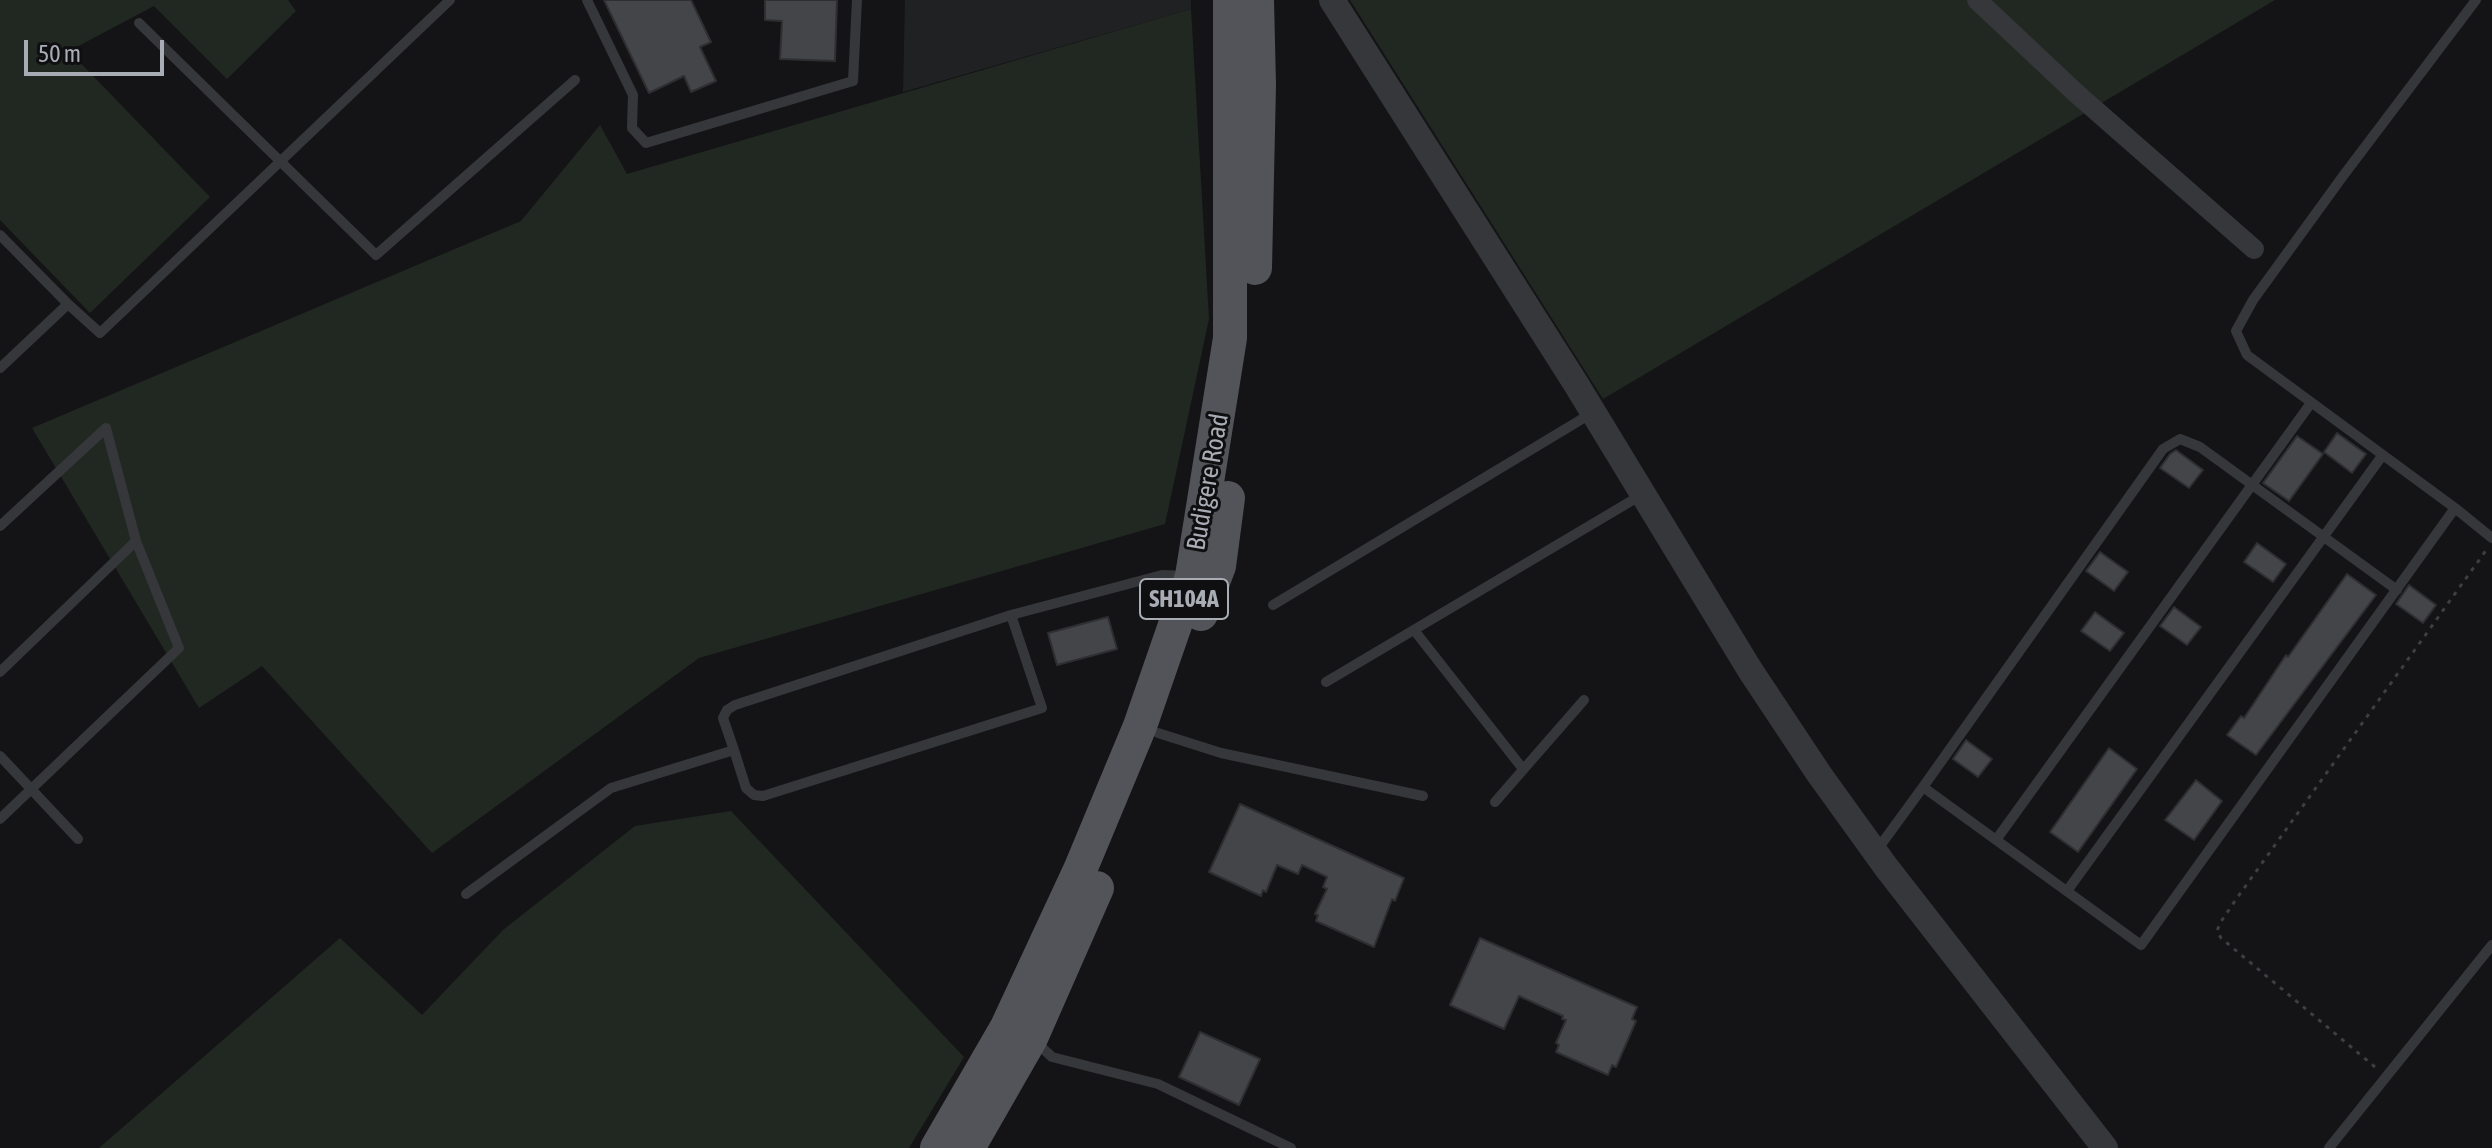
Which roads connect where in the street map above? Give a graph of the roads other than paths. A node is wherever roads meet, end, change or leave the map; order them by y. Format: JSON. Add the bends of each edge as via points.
{"nodes":[{"id":1,"x":450,"y":0,"type":"edge"},
{"id":2,"x":587,"y":0,"type":"edge"},
{"id":3,"x":857,"y":0,"type":"edge"},
{"id":4,"x":1230,"y":0,"type":"edge"},
{"id":5,"x":1257,"y":0,"type":"edge"},
{"id":6,"x":1332,"y":0,"type":"edge"},
{"id":7,"x":1977,"y":0,"type":"edge"},
{"id":8,"x":2476,"y":0,"type":"edge"},
{"id":9,"x":139,"y":23,"type":"dead end"},
{"id":10,"x":575,"y":80,"type":"dead end"},
{"id":11,"x":280,"y":161,"type":"junction"},
{"id":12,"x":0,"y":235,"type":"edge"},
{"id":13,"x":2254,"y":249,"type":"dead end"},
{"id":14,"x":68,"y":304,"type":"junction"},
{"id":15,"x":0,"y":368,"type":"edge"},
{"id":16,"x":2311,"y":403,"type":"junction"},
{"id":17,"x":1594,"y":412,"type":"junction"},
{"id":18,"x":2382,"y":456,"type":"junction"},
{"id":19,"x":2251,"y":484,"type":"junction"},
{"id":20,"x":1644,"y":493,"type":"junction"},
{"id":21,"x":2455,"y":508,"type":"junction"},
{"id":22,"x":0,"y":526,"type":"edge"},
{"id":23,"x":2323,"y":536,"type":"junction"},
{"id":24,"x":2492,"y":538,"type":"edge"},
{"id":25,"x":136,"y":541,"type":"junction"},
{"id":26,"x":1192,"y":576,"type":"junction"},
{"id":27,"x":2397,"y":590,"type":"junction"},
{"id":28,"x":1273,"y":605,"type":"dead end"},
{"id":29,"x":1011,"y":615,"type":"junction"},
{"id":30,"x":1414,"y":630,"type":"junction"},
{"id":31,"x":0,"y":672,"type":"edge"},
{"id":32,"x":1326,"y":682,"type":"dead end"},
{"id":33,"x":1584,"y":700,"type":"dead end"},
{"id":34,"x":1158,"y":733,"type":"junction"},
{"id":35,"x":734,"y":750,"type":"junction"},
{"id":36,"x":0,"y":756,"type":"edge"},
{"id":37,"x":1523,"y":769,"type":"junction"},
{"id":38,"x":1923,"y":787,"type":"junction"},
{"id":39,"x":31,"y":789,"type":"junction"},
{"id":40,"x":1423,"y":796,"type":"dead end"},
{"id":41,"x":1495,"y":802,"type":"dead end"},
{"id":42,"x":0,"y":819,"type":"edge"},
{"id":43,"x":78,"y":839,"type":"dead end"},
{"id":44,"x":1996,"y":840,"type":"junction"},
{"id":45,"x":1875,"y":852,"type":"junction"},
{"id":46,"x":2067,"y":891,"type":"junction"},
{"id":47,"x":466,"y":894,"type":"dead end"},
{"id":48,"x":2492,"y":945,"type":"edge"},
{"id":49,"x":1031,"y":1038,"type":"junction"},
{"id":50,"x":937,"y":1148,"type":"edge"},
{"id":51,"x":968,"y":1148,"type":"edge"},
{"id":52,"x":1291,"y":1148,"type":"edge"},
{"id":53,"x":2105,"y":1148,"type":"edge"},
{"id":54,"x":2329,"y":1148,"type":"edge"}],
"edges":[{"from":1,"to":11,"type":"lane"},
{"from":2,"to":3,"type":"lane","via":[[633,95],[632,128],[646,143],[853,81]]},
{"from":4,"to":26,"type":"main road","name":"Budigere Road","number":"SH104A","via":[[1230,338]]},
{"from":5,"to":34,"type":"main road","name":"Budigere Road","number":"SH104A","via":[[1251,351],[1219,566]]},
{"from":6,"to":17,"type":"street"},
{"from":7,"to":13,"type":"street"},
{"from":8,"to":16,"type":"lane","via":[[2240,321],[2236,331],[2247,355]]},
{"from":9,"to":11,"type":"lane"},
{"from":10,"to":11,"type":"lane","via":[[376,255]]},
{"from":11,"to":14,"type":"lane","via":[[100,333]]},
{"from":12,"to":14,"type":"lane"},
{"from":14,"to":15,"type":"lane"},
{"from":16,"to":18,"type":"lane"},
{"from":16,"to":19,"type":"lane"},
{"from":17,"to":20,"type":"street"},
{"from":17,"to":28,"type":"lane"},
{"from":18,"to":21,"type":"lane"},
{"from":18,"to":23,"type":"lane"},
{"from":19,"to":23,"type":"lane"},
{"from":19,"to":38,"type":"lane","via":[[2180,439],[2163,449]]},
{"from":19,"to":44,"type":"lane"},
{"from":20,"to":30,"type":"lane"},
{"from":20,"to":45,"type":"street","via":[[1750,670]]},
{"from":21,"to":24,"type":"lane"},
{"from":21,"to":27,"type":"lane"},
{"from":22,"to":25,"type":"lane","via":[[106,428]]},
{"from":23,"to":27,"type":"lane"},
{"from":23,"to":46,"type":"lane"},
{"from":25,"to":31,"type":"lane"},
{"from":25,"to":39,"type":"lane","via":[[179,648]]},
{"from":26,"to":29,"type":"lane","via":[[1162,575]]},
{"from":26,"to":50,"type":"main road","name":"Budigere Road","number":"SH104A","via":[[1140,726],[1080,870],[1007,1027]]},
{"from":27,"to":46,"type":"lane","via":[[2141,945]]},
{"from":29,"to":35,"type":"lane","via":[[735,705],[723,718]]},
{"from":29,"to":35,"type":"lane","via":[[1042,708],[763,796],[746,788]]},
{"from":30,"to":32,"type":"lane"},
{"from":30,"to":37,"type":"lane"},
{"from":33,"to":37,"type":"lane"},
{"from":34,"to":40,"type":"lane","via":[[1221,753]]},
{"from":34,"to":49,"type":"main road","name":"Budigere Road","number":"SH104A"},
{"from":35,"to":47,"type":"lane","via":[[611,788]]},
{"from":36,"to":39,"type":"lane"},
{"from":37,"to":41,"type":"lane"},
{"from":38,"to":44,"type":"lane"},
{"from":38,"to":45,"type":"lane"},
{"from":39,"to":42,"type":"lane"},
{"from":39,"to":43,"type":"lane"},
{"from":44,"to":46,"type":"lane"},
{"from":45,"to":53,"type":"street"},
{"from":48,"to":54,"type":"lane"},
{"from":49,"to":51,"type":"main road","name":"Budigere Road","number":"SH104A"},
{"from":49,"to":52,"type":"lane","via":[[1052,1057],[1158,1084]]}]}
